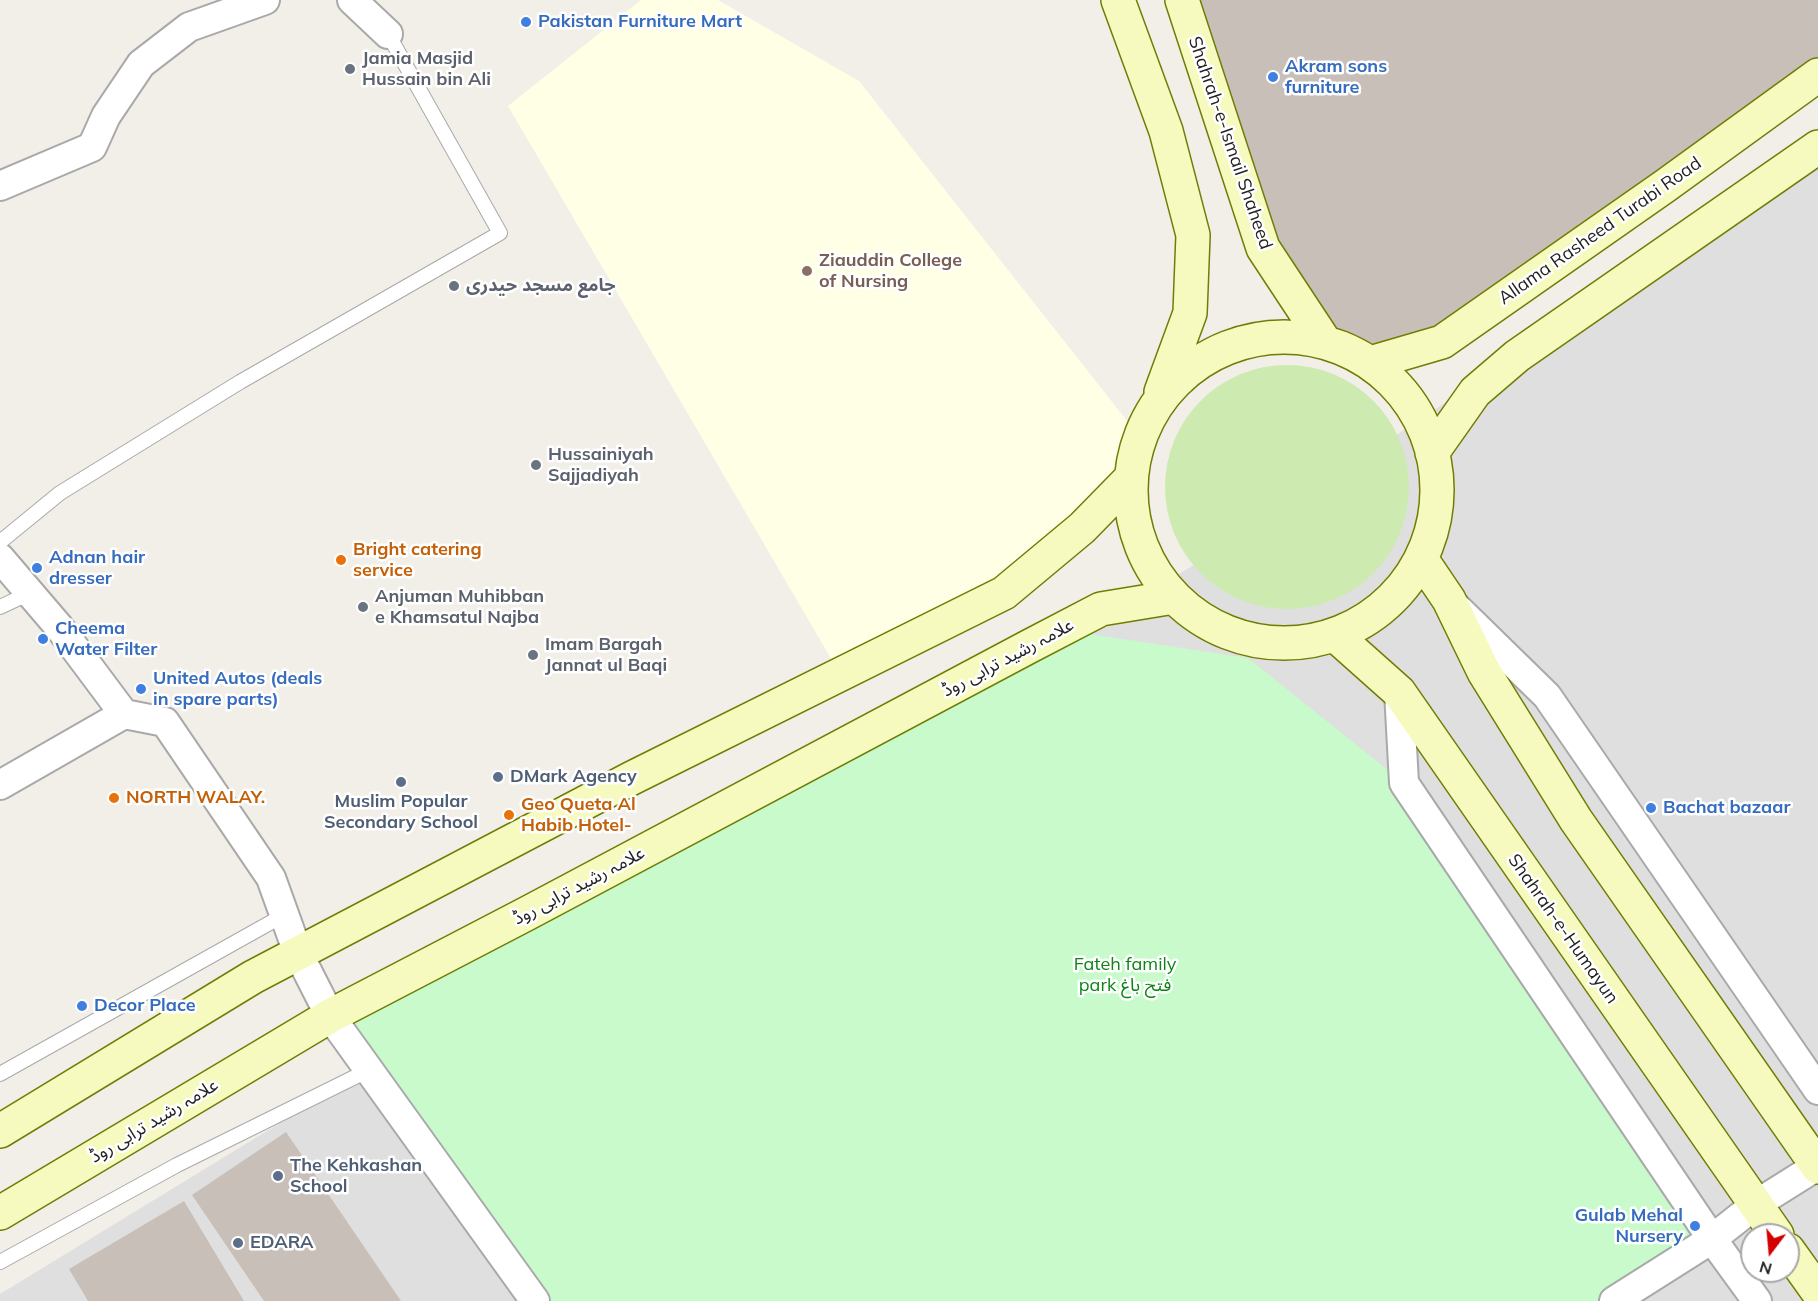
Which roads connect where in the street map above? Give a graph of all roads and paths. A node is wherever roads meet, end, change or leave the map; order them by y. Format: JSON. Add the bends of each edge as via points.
{"nodes":[{"id":1,"x":264,"y":0,"type":"edge"},
{"id":2,"x":352,"y":0,"type":"edge"},
{"id":3,"x":1118,"y":0,"type":"edge"},
{"id":4,"x":1182,"y":0,"type":"edge"},
{"id":5,"x":388,"y":34,"type":"joint"},
{"id":6,"x":1818,"y":75,"type":"edge"},
{"id":7,"x":1818,"y":147,"type":"edge"},
{"id":8,"x":0,"y":186,"type":"edge"},
{"id":9,"x":1325,"y":342,"type":"junction"},
{"id":10,"x":1370,"y":363,"type":"junction"},
{"id":11,"x":1159,"y":396,"type":"junction"},
{"id":12,"x":1432,"y":453,"type":"junction"},
{"id":13,"x":1130,"y":479,"type":"junction"},
{"id":14,"x":0,"y":542,"type":"edge"},
{"id":15,"x":0,"y":558,"type":"edge"},
{"id":16,"x":1422,"y":560,"type":"junction"},
{"id":17,"x":30,"y":593,"type":"junction"},
{"id":18,"x":1174,"y":597,"type":"junction"},
{"id":19,"x":1449,"y":600,"type":"junction"},
{"id":20,"x":0,"y":607,"type":"edge"},
{"id":21,"x":1335,"y":635,"type":"junction"},
{"id":22,"x":1399,"y":692,"type":"junction"},
{"id":23,"x":124,"y":714,"type":"junction"},
{"id":24,"x":0,"y":785,"type":"edge"},
{"id":25,"x":284,"y":915,"type":"junction"},
{"id":26,"x":298,"y":953,"type":"junction"},
{"id":27,"x":330,"y":1016,"type":"junction"},
{"id":28,"x":369,"y":1070,"type":"junction"},
{"id":29,"x":0,"y":1074,"type":"edge"},
{"id":30,"x":1818,"y":1090,"type":"edge"},
{"id":31,"x":0,"y":1131,"type":"edge"},
{"id":32,"x":1818,"y":1166,"type":"edge"},
{"id":33,"x":1755,"y":1205,"type":"junction"},
{"id":34,"x":0,"y":1213,"type":"edge"},
{"id":35,"x":1768,"y":1223,"type":"edge"},
{"id":36,"x":1712,"y":1239,"type":"junction"},
{"id":37,"x":0,"y":1262,"type":"edge"},
{"id":38,"x":1800,"y":1267,"type":"edge"},
{"id":39,"x":1818,"y":1292,"type":"edge"},
{"id":40,"x":536,"y":1301,"type":"edge"},
{"id":41,"x":1614,"y":1301,"type":"edge"},
{"id":42,"x":1757,"y":1301,"type":"edge"}],
"edges":[{"from":1,"to":8,"type":"street","via":[[189,27],[141,64],[106,116],[92,147]]},
{"from":2,"to":5,"type":"street"},
{"from":3,"to":11,"type":"main road","via":[[1166,131],[1193,235],[1190,313]]},
{"from":4,"to":9,"type":"main road","name":"Shahrah-e-Ismail Shaheed","via":[[1263,248]]},
{"from":5,"to":14,"type":"lane","via":[[500,233],[240,382],[60,494]]},
{"from":6,"to":10,"type":"main road","name":"Allama Rasheed Turabi Road","via":[[1442,342]]},
{"from":7,"to":12,"type":"main road","via":[[1517,356],[1475,392]]},
{"from":9,"to":10,"type":"main road"},
{"from":9,"to":11,"type":"main road","via":[[1276,336],[1228,346],[1190,367]]},
{"from":10,"to":12,"type":"main road","via":[[1406,396],[1428,434]]},
{"from":11,"to":13,"type":"main road","via":[[1139,436]]},
{"from":12,"to":16,"type":"main road","via":[[1438,476],[1436,519]]},
{"from":13,"to":18,"type":"main road","via":[[1133,522],[1148,563]]},
{"from":13,"to":26,"type":"main road","via":[[1082,528],[1004,592],[632,778]]},
{"from":15,"to":17,"type":"street"},
{"from":16,"to":19,"type":"main road"},
{"from":16,"to":21,"type":"main road","via":[[1400,592],[1370,618]]},
{"from":17,"to":20,"type":"lane"},
{"from":17,"to":23,"type":"street"},
{"from":18,"to":21,"type":"main road","via":[[1209,624],[1249,640],[1293,643]]},
{"from":18,"to":27,"type":"main road","name":"علامہ رشید ترابی روڈ","via":[[1101,609]]},
{"from":19,"to":30,"type":"street","via":[[1547,696]]},
{"from":19,"to":32,"type":"main road","via":[[1484,672],[1576,820]]},
{"from":21,"to":22,"type":"main road","name":"Shahrah-e-Humayun"},
{"from":22,"to":33,"type":"main road","name":"Shahrah-e-Humayun"},
{"from":22,"to":36,"type":"street","via":[[1404,783]]},
{"from":23,"to":24,"type":"street"},
{"from":23,"to":25,"type":"street","via":[[165,722],[271,878]]},
{"from":25,"to":26,"type":"street"},
{"from":25,"to":29,"type":"lane"},
{"from":26,"to":27,"type":"street"},
{"from":26,"to":31,"type":"main road"},
{"from":27,"to":28,"type":"street"},
{"from":27,"to":34,"type":"main road","name":"علامہ رشید ترابی روڈ"},
{"from":28,"to":37,"type":"lane","via":[[177,1165]]},
{"from":28,"to":40,"type":"street"},
{"from":32,"to":33,"type":"street"},
{"from":33,"to":35,"type":"main road","name":"Shahrah-e-Humayun"},
{"from":33,"to":36,"type":"street"},
{"from":36,"to":41,"type":"street"},
{"from":36,"to":42,"type":"street"},
{"from":38,"to":39,"type":"main road"}]}
